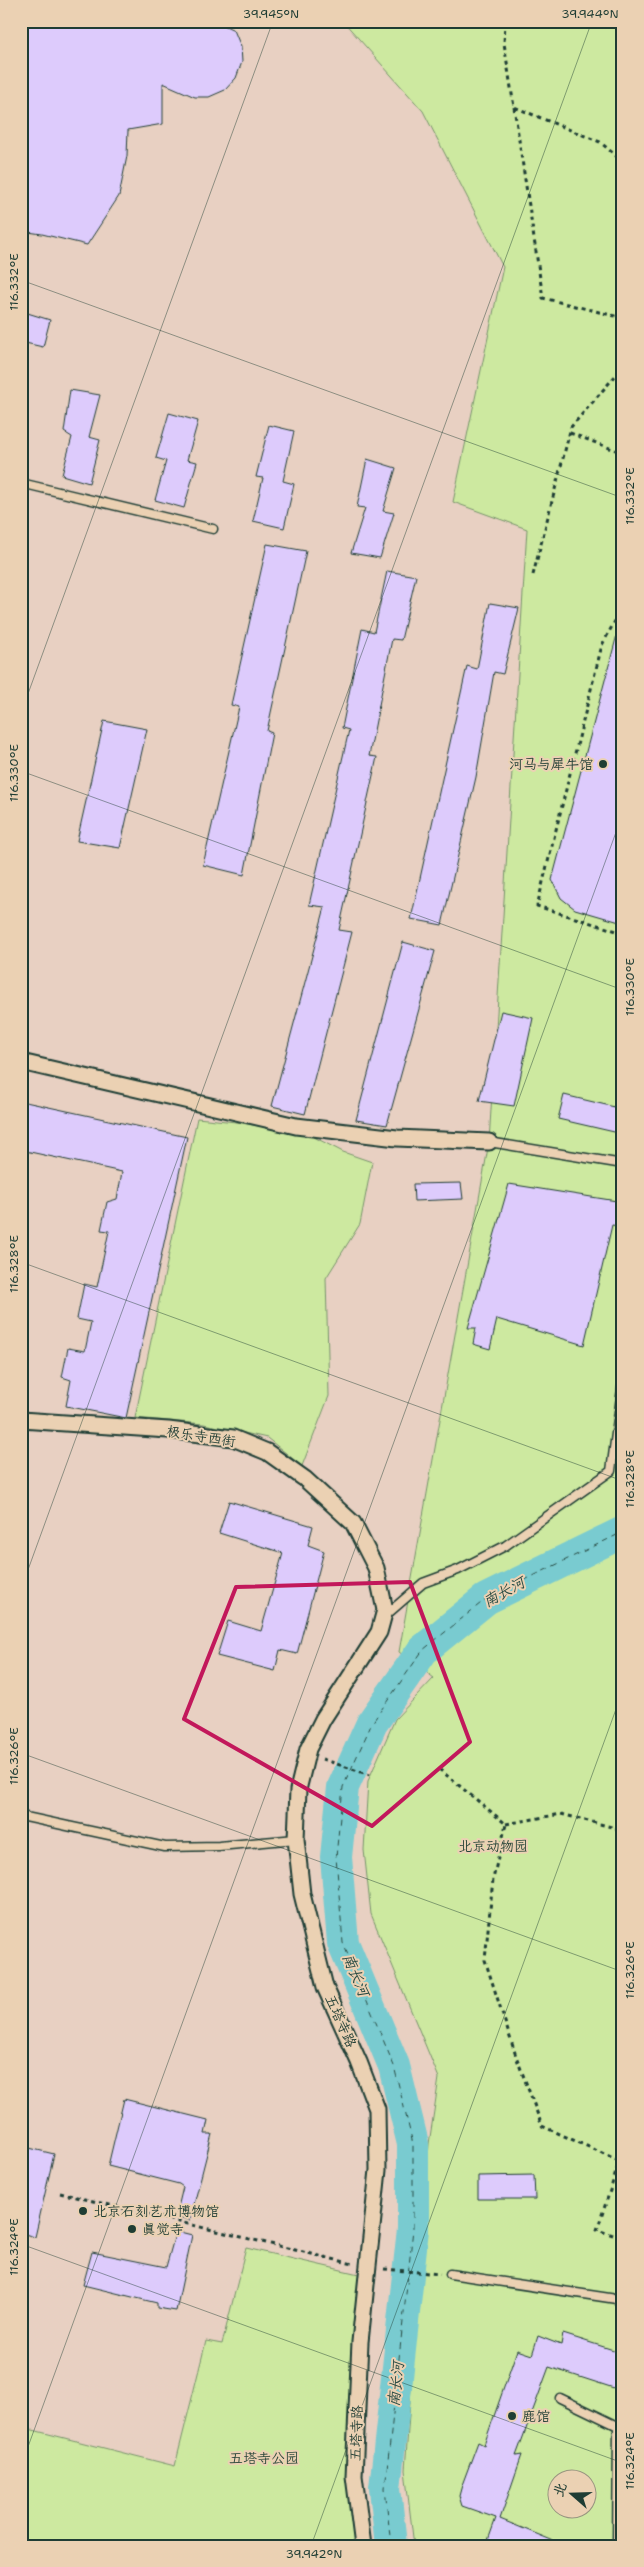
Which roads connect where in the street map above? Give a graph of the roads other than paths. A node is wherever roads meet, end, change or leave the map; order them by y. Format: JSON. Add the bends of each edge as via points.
{"nodes":[{"id":1,"x":21,"y":483,"type":"edge"},
{"id":2,"x":213,"y":529,"type":"dead end"},
{"id":3,"x":21,"y":1062,"type":"edge"},
{"id":4,"x":489,"y":1142,"type":"joint"},
{"id":5,"x":623,"y":1164,"type":"edge"},
{"id":6,"x":623,"y":1381,"type":"edge"},
{"id":7,"x":21,"y":1420,"type":"edge"},
{"id":8,"x":353,"y":1523,"type":"joint"},
{"id":9,"x":383,"y":1618,"type":"junction"},
{"id":10,"x":21,"y":1816,"type":"edge"},
{"id":11,"x":296,"y":1839,"type":"junction"},
{"id":12,"x":450,"y":2274,"type":"road end"},
{"id":13,"x":623,"y":2300,"type":"edge"},
{"id":14,"x":560,"y":2398,"type":"dead end"},
{"id":15,"x":623,"y":2419,"type":"edge"},
{"id":16,"x":618,"y":2426,"type":"junction"},
{"id":17,"x":363,"y":2546,"type":"edge"},
{"id":18,"x":617,"y":2546,"type":"edge"}],
"edges":[{"from":1,"to":2,"type":"lane"},
{"from":3,"to":4,"type":"street","via":[[296,1126],[397,1138]]},
{"from":4,"to":5,"type":"lane"},
{"from":6,"to":9,"type":"lane","via":[[611,1471],[505,1546],[458,1570],[423,1583]]},
{"from":7,"to":8,"type":"street","name":"极乐寺西街","via":[[233,1438],[267,1452],[290,1468]]},
{"from":8,"to":9,"type":"street","name":"五塔寺路","via":[[376,1568],[385,1610]]},
{"from":9,"to":11,"type":"street","name":"五塔寺路","via":[[379,1632],[323,1719],[307,1754],[298,1790]]},
{"from":10,"to":11,"type":"lane","via":[[165,1847]]},
{"from":11,"to":17,"type":"street","name":"五塔寺路","via":[[302,1894],[325,1987],[377,2109],[376,2268],[360,2342],[354,2476]]},
{"from":12,"to":13,"type":"lane"},
{"from":14,"to":16,"type":"lane"},
{"from":15,"to":16,"type":"lane"},
{"from":16,"to":18,"type":"lane"}]}
